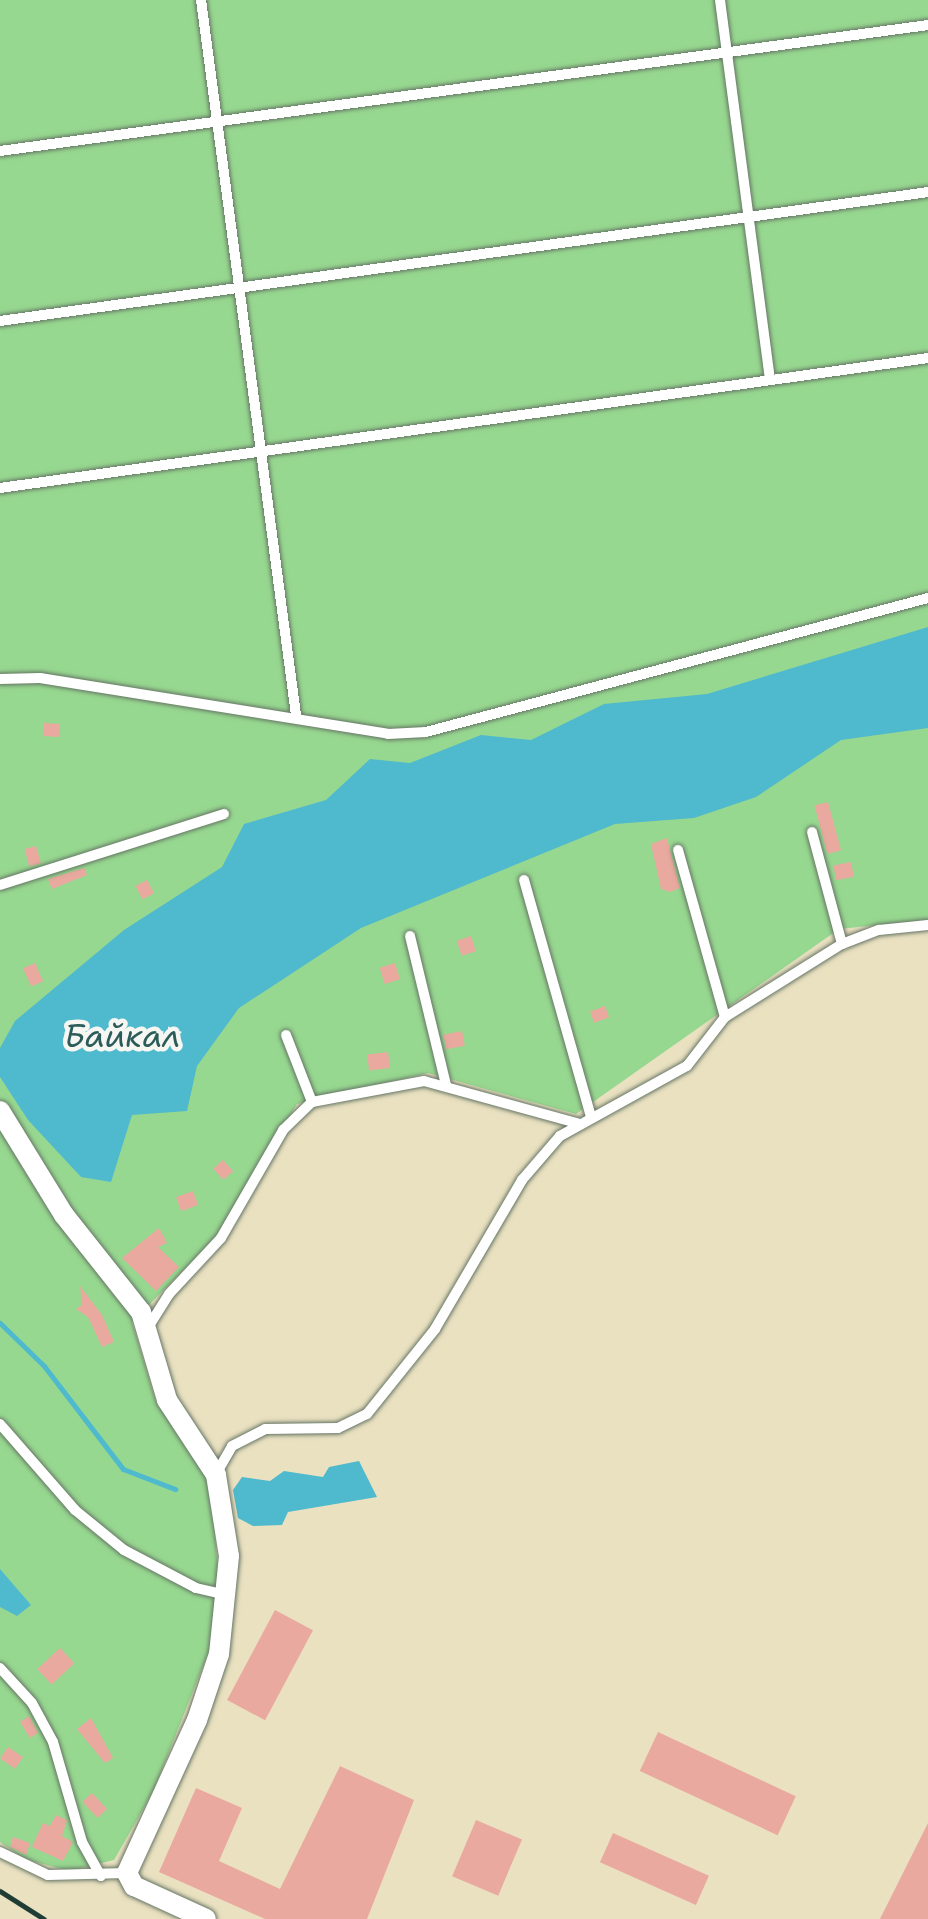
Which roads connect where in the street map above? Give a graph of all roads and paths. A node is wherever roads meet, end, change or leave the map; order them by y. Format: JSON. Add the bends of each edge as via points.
{"nodes":[{"id":1,"x":201,"y":0,"type":"edge"},
{"id":2,"x":720,"y":0,"type":"edge"},
{"id":3,"x":928,"y":25,"type":"edge"},
{"id":4,"x":727,"y":55,"type":"junction"},
{"id":5,"x":216,"y":122,"type":"junction"},
{"id":6,"x":0,"y":151,"type":"edge"},
{"id":7,"x":928,"y":192,"type":"edge"},
{"id":8,"x":746,"y":218,"type":"junction"},
{"id":9,"x":238,"y":286,"type":"junction"},
{"id":10,"x":0,"y":320,"type":"edge"},
{"id":11,"x":928,"y":358,"type":"edge"},
{"id":12,"x":770,"y":380,"type":"junction"},
{"id":13,"x":262,"y":450,"type":"junction"},
{"id":14,"x":0,"y":488,"type":"edge"},
{"id":15,"x":928,"y":598,"type":"edge"},
{"id":16,"x":0,"y":679,"type":"edge"},
{"id":17,"x":296,"y":715,"type":"junction"},
{"id":18,"x":224,"y":814,"type":"dead end"},
{"id":19,"x":812,"y":832,"type":"dead end"},
{"id":20,"x":678,"y":850,"type":"dead end"},
{"id":21,"x":524,"y":880,"type":"dead end"},
{"id":22,"x":0,"y":885,"type":"edge"},
{"id":23,"x":928,"y":924,"type":"edge"},
{"id":24,"x":410,"y":936,"type":"dead end"},
{"id":25,"x":842,"y":944,"type":"junction"},
{"id":26,"x":725,"y":1017,"type":"junction"},
{"id":27,"x":286,"y":1035,"type":"dead end"},
{"id":28,"x":446,"y":1085,"type":"junction"},
{"id":29,"x":312,"y":1102,"type":"junction"},
{"id":30,"x":0,"y":1111,"type":"edge"},
{"id":31,"x":586,"y":1120,"type":"junction"},
{"id":32,"x":146,"y":1331,"type":"junction"},
{"id":33,"x":0,"y":1424,"type":"edge"},
{"id":34,"x":216,"y":1475,"type":"junction"},
{"id":35,"x":228,"y":1595,"type":"junction"},
{"id":36,"x":0,"y":1668,"type":"edge"},
{"id":37,"x":0,"y":1852,"type":"edge"},
{"id":38,"x":101,"y":1876,"type":"junction"},
{"id":39,"x":131,"y":1879,"type":"junction"},
{"id":40,"x":206,"y":1919,"type":"edge"}],
"edges":[{"from":1,"to":5,"type":"lane"},
{"from":2,"to":4,"type":"lane"},
{"from":3,"to":4,"type":"lane"},
{"from":4,"to":5,"type":"lane"},
{"from":4,"to":8,"type":"lane"},
{"from":5,"to":6,"type":"lane"},
{"from":5,"to":9,"type":"lane"},
{"from":7,"to":8,"type":"lane"},
{"from":8,"to":9,"type":"lane"},
{"from":8,"to":12,"type":"lane"},
{"from":9,"to":10,"type":"lane"},
{"from":9,"to":13,"type":"lane"},
{"from":11,"to":12,"type":"lane"},
{"from":12,"to":13,"type":"lane"},
{"from":13,"to":14,"type":"lane"},
{"from":13,"to":17,"type":"lane"},
{"from":15,"to":17,"type":"lane","via":[[426,732],[388,734]]},
{"from":16,"to":17,"type":"lane","via":[[40,678]]},
{"from":18,"to":22,"type":"lane"},
{"from":19,"to":25,"type":"lane"},
{"from":20,"to":26,"type":"lane"},
{"from":21,"to":31,"type":"lane"},
{"from":23,"to":25,"type":"lane","via":[[879,930]]},
{"from":24,"to":28,"type":"lane"},
{"from":25,"to":26,"type":"lane"},
{"from":26,"to":31,"type":"lane","via":[[687,1066]]},
{"from":27,"to":29,"type":"lane"},
{"from":28,"to":29,"type":"lane","via":[[424,1081]]},
{"from":28,"to":31,"type":"lane"},
{"from":29,"to":32,"type":"lane","via":[[283,1130],[221,1238],[169,1294]]},
{"from":30,"to":32,"type":"street","via":[[64,1215],[142,1312]]},
{"from":31,"to":34,"type":"lane","via":[[560,1136],[522,1180],[435,1330],[367,1414],[338,1428],[265,1429],[232,1446]]},
{"from":32,"to":34,"type":"street","via":[[167,1400]]},
{"from":33,"to":35,"type":"lane","via":[[75,1510],[124,1550],[196,1588]]},
{"from":34,"to":35,"type":"street"},
{"from":35,"to":39,"type":"street","via":[[219,1654],[198,1720]]},
{"from":36,"to":38,"type":"lane","via":[[32,1703],[53,1742],[82,1842]]},
{"from":37,"to":38,"type":"lane","via":[[48,1875]]},
{"from":38,"to":39,"type":"lane"},
{"from":39,"to":40,"type":"street"}]}
